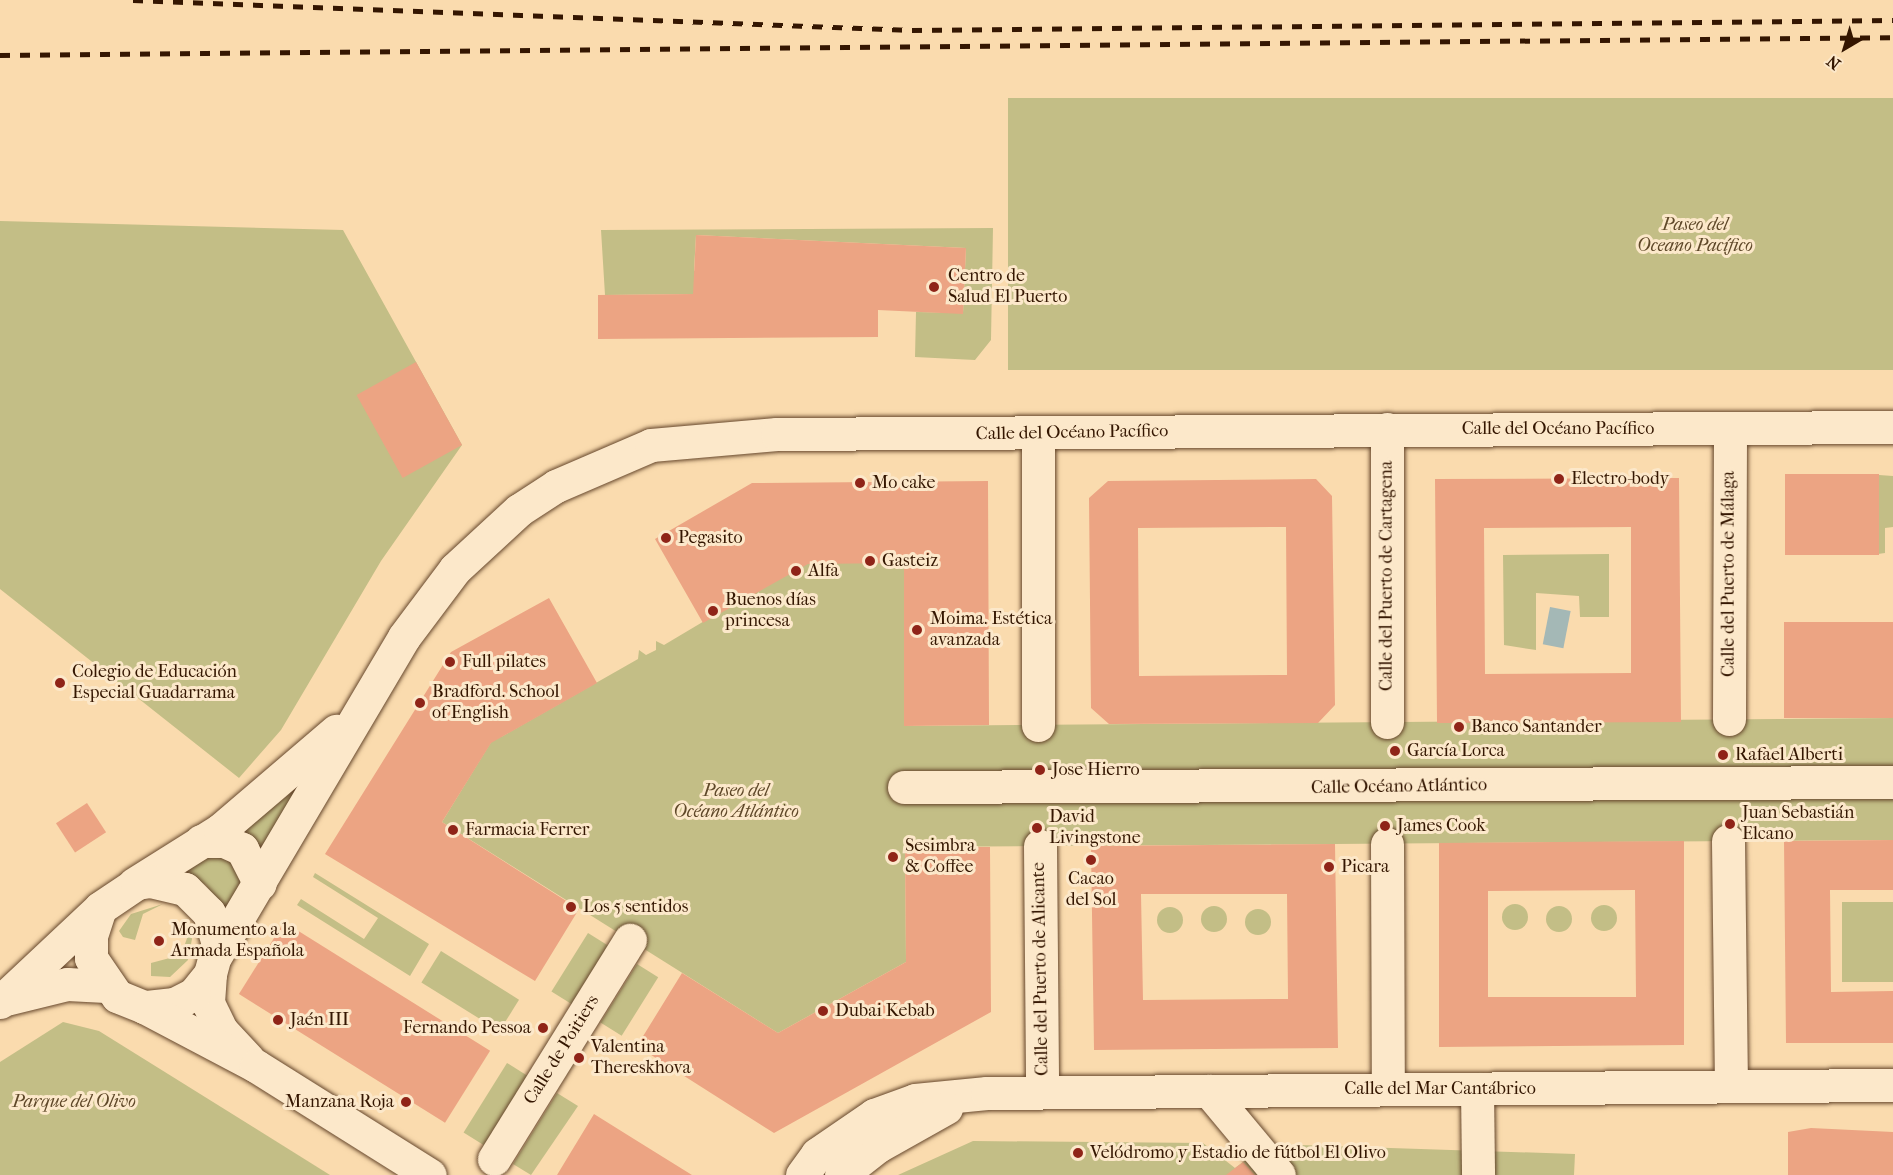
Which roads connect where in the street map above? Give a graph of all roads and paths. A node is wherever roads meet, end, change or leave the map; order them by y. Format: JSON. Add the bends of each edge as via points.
{"nodes":[{"id":1,"x":1893,"y":427,"type":"edge"},
{"id":2,"x":1387,"y":429,"type":"junction"},
{"id":3,"x":1730,"y":429,"type":"junction"},
{"id":4,"x":1038,"y":434,"type":"junction"},
{"id":5,"x":364,"y":704,"type":"junction"},
{"id":6,"x":1729,"y":719,"type":"dead end"},
{"id":7,"x":1387,"y":722,"type":"dead end"},
{"id":8,"x":1038,"y":725,"type":"dead end"},
{"id":9,"x":1893,"y":782,"type":"edge"},
{"id":10,"x":904,"y":787,"type":"dead end"},
{"id":11,"x":201,"y":841,"type":"junction"},
{"id":12,"x":1728,"y":841,"type":"dead end"},
{"id":13,"x":1387,"y":844,"type":"dead end"},
{"id":14,"x":1040,"y":846,"type":"dead end"},
{"id":15,"x":260,"y":884,"type":"junction"},
{"id":16,"x":126,"y":889,"type":"junction"},
{"id":17,"x":100,"y":908,"type":"junction"},
{"id":18,"x":630,"y":940,"type":"dead end"},
{"id":19,"x":213,"y":964,"type":"junction"},
{"id":20,"x":106,"y":986,"type":"junction"},
{"id":21,"x":1,"y":1001,"type":"edge"},
{"id":22,"x":144,"y":1007,"type":"junction"},
{"id":23,"x":256,"y":1066,"type":"junction"},
{"id":24,"x":1893,"y":1085,"type":"edge"},
{"id":25,"x":1731,"y":1086,"type":"junction"},
{"id":26,"x":1388,"y":1089,"type":"junction"},
{"id":27,"x":1477,"y":1089,"type":"junction"},
{"id":28,"x":1209,"y":1091,"type":"junction"},
{"id":29,"x":1042,"y":1092,"type":"junction"},
{"id":30,"x":987,"y":1093,"type":"junction"},
{"id":31,"x":494,"y":1159,"type":"dead end"},
{"id":32,"x":430,"y":1175,"type":"edge"},
{"id":33,"x":802,"y":1175,"type":"edge"},
{"id":34,"x":841,"y":1175,"type":"edge"},
{"id":35,"x":1279,"y":1175,"type":"edge"},
{"id":36,"x":1478,"y":1175,"type":"edge"}],
"edges":[{"from":1,"to":3,"type":"street","name":"Calle del Océano Pacífico"},
{"from":2,"to":3,"type":"street","name":"Calle del Océano Pacífico"},
{"from":2,"to":4,"type":"street","name":"Calle del Océano Pacífico"},
{"from":2,"to":7,"type":"street","name":"Calle del Puerto de Cartagena"},
{"from":3,"to":6,"type":"street","name":"Calle del Puerto de Málaga"},
{"from":4,"to":5,"type":"street","name":"Calle del Océano Pacífico","via":[[767,435],[651,445],[612,458],[556,486],[488,535],[430,599]]},
{"from":4,"to":8,"type":"street"},
{"from":5,"to":11,"type":"street","name":"Calle del Océano Pacífico","via":[[285,780]]},
{"from":5,"to":15,"type":"street","name":"Calle del Océano Pacífico"},
{"from":9,"to":10,"type":"street","name":"Calle Océano Atlántico"},
{"from":11,"to":15,"type":"street","via":[[224,841],[242,849],[252,860]]},
{"from":11,"to":16,"type":"street","name":"Calle del Océano Pacífico"},
{"from":12,"to":25,"type":"street"},
{"from":13,"to":26,"type":"street"},
{"from":14,"to":29,"type":"street","name":"Calle del Puerto de Alicante"},
{"from":15,"to":19,"type":"street","name":"Calle del Océano Pacífico"},
{"from":16,"to":17,"type":"street"},
{"from":16,"to":19,"type":"street","via":[[150,881],[185,889],[209,913]]},
{"from":17,"to":20,"type":"street","via":[[90,947]]},
{"from":17,"to":21,"type":"street"},
{"from":18,"to":31,"type":"street","name":"Calle de Poitiers"},
{"from":19,"to":22,"type":"street","via":[[184,1000]]},
{"from":19,"to":23,"type":"street","via":[[208,1003],[221,1030]]},
{"from":20,"to":21,"type":"street","via":[[67,984]]},
{"from":20,"to":22,"type":"street"},
{"from":22,"to":23,"type":"street"},
{"from":23,"to":32,"type":"street"},
{"from":24,"to":25,"type":"street","name":"Calle del Mar Cantábrico"},
{"from":25,"to":27,"type":"street","name":"Calle del Mar Cantábrico"},
{"from":26,"to":27,"type":"street","name":"Calle del Mar Cantábrico"},
{"from":26,"to":28,"type":"street","name":"Calle del Mar Cantábrico"},
{"from":27,"to":36,"type":"street"},
{"from":28,"to":29,"type":"street","name":"Calle del Mar Cantábrico"},
{"from":28,"to":35,"type":"street"},
{"from":29,"to":30,"type":"street","name":"Calle del Mar Cantábrico"},
{"from":30,"to":33,"type":"street","name":"Calle del Mar Cantábrico","via":[[915,1100],[874,1115],[817,1154]]},
{"from":30,"to":34,"type":"street","name":"Calle del Mar Cantábrico","via":[[923,1117]]}]}
